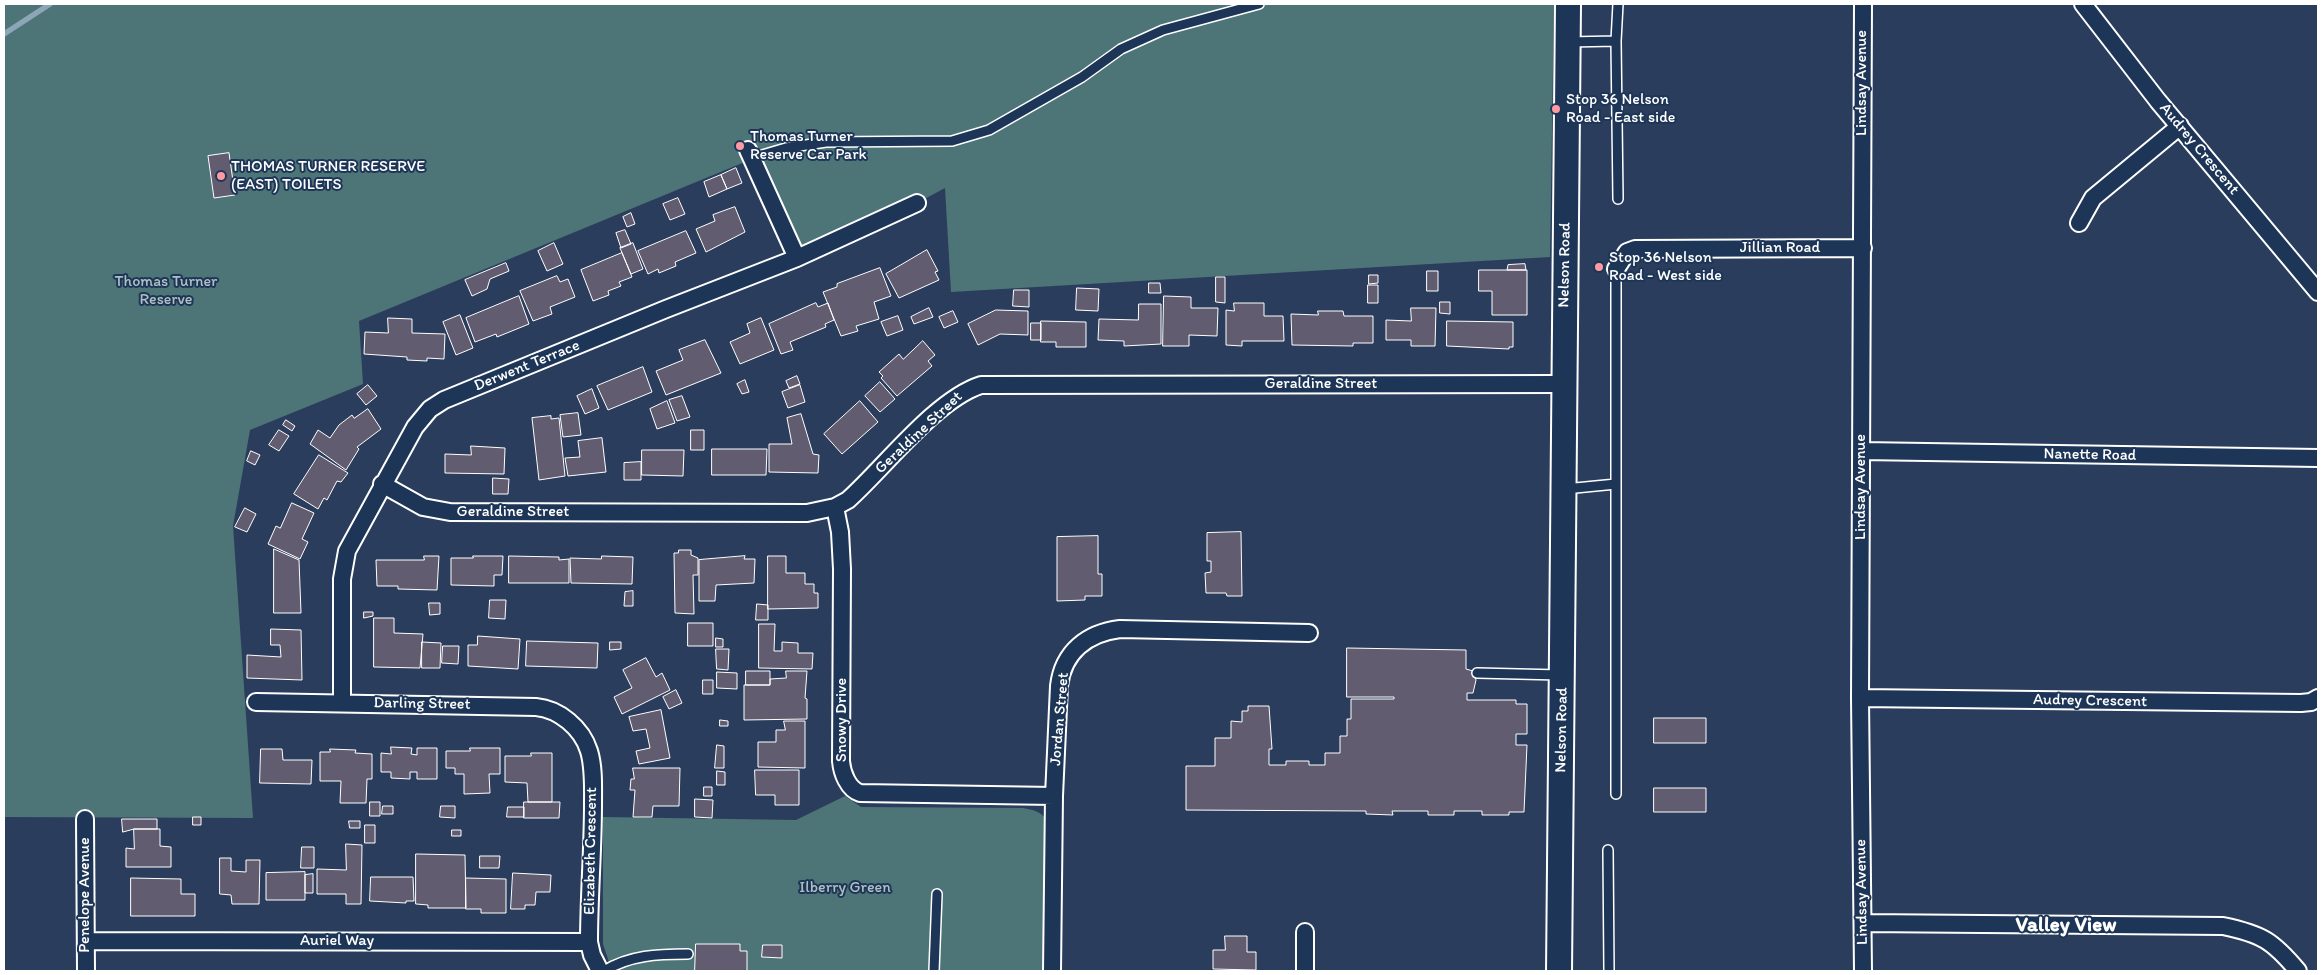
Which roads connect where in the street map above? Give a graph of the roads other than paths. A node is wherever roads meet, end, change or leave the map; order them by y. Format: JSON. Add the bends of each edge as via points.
{"nodes":[{"id":1,"x":1259,"y":4,"type":"edge"},
{"id":2,"x":1568,"y":4,"type":"edge"},
{"id":3,"x":1618,"y":4,"type":"edge"},
{"id":4,"x":1863,"y":4,"type":"edge"},
{"id":5,"x":2083,"y":4,"type":"edge"},
{"id":6,"x":1616,"y":41,"type":"junction"},
{"id":7,"x":1568,"y":42,"type":"junction"},
{"id":8,"x":2180,"y":126,"type":"junction"},
{"id":9,"x":750,"y":154,"type":"joint"},
{"id":10,"x":1618,"y":199,"type":"dead end"},
{"id":11,"x":917,"y":203,"type":"dead end"},
{"id":12,"x":2079,"y":223,"type":"dead end"},
{"id":13,"x":1863,"y":248,"type":"junction"},
{"id":14,"x":797,"y":258,"type":"junction"},
{"id":15,"x":1616,"y":269,"type":"joint"},
{"id":16,"x":2318,"y":292,"type":"edge"},
{"id":17,"x":1564,"y":384,"type":"junction"},
{"id":18,"x":1861,"y":451,"type":"junction"},
{"id":19,"x":2318,"y":458,"type":"edge"},
{"id":20,"x":382,"y":484,"type":"junction"},
{"id":21,"x":1616,"y":484,"type":"junction"},
{"id":22,"x":1565,"y":488,"type":"junction"},
{"id":23,"x":835,"y":506,"type":"junction"},
{"id":24,"x":1309,"y":633,"type":"dead end"},
{"id":25,"x":1477,"y":673,"type":"dead end"},
{"id":26,"x":1563,"y":675,"type":"junction"},
{"id":27,"x":1860,"y":698,"type":"junction"},
{"id":28,"x":2318,"y":698,"type":"edge"},
{"id":29,"x":256,"y":702,"type":"dead end"},
{"id":30,"x":342,"y":703,"type":"junction"},
{"id":31,"x":579,"y":733,"type":"joint"},
{"id":32,"x":1616,"y":794,"type":"dead end"},
{"id":33,"x":1054,"y":796,"type":"junction"},
{"id":34,"x":85,"y":819,"type":"dead end"},
{"id":35,"x":1608,"y":850,"type":"dead end"},
{"id":36,"x":936,"y":894,"type":"dead end"},
{"id":37,"x":1863,"y":923,"type":"junction"},
{"id":38,"x":1305,"y":932,"type":"dead end"},
{"id":39,"x":86,"y":941,"type":"junction"},
{"id":40,"x":589,"y":942,"type":"junction"},
{"id":41,"x":688,"y":954,"type":"dead end"},
{"id":42,"x":86,"y":971,"type":"edge"},
{"id":43,"x":600,"y":971,"type":"edge"},
{"id":44,"x":604,"y":971,"type":"edge"},
{"id":45,"x":934,"y":971,"type":"edge"},
{"id":46,"x":1052,"y":971,"type":"edge"},
{"id":47,"x":1305,"y":971,"type":"edge"},
{"id":48,"x":1559,"y":971,"type":"edge"},
{"id":49,"x":1609,"y":971,"type":"edge"},
{"id":50,"x":1863,"y":971,"type":"edge"},
{"id":51,"x":2298,"y":971,"type":"edge"}],
"edges":[{"from":1,"to":9,"type":"lane","via":[[1163,30],[1121,49],[1082,77],[990,130],[952,141],[826,142]]},
{"from":2,"to":7,"type":"main road","name":"Nelson Road"},
{"from":3,"to":6,"type":"lane"},
{"from":4,"to":13,"type":"street","name":"Lindsay Avenue"},
{"from":5,"to":8,"type":"street","name":"Audrey Crescent"},
{"from":6,"to":7,"type":"lane"},
{"from":6,"to":10,"type":"lane"},
{"from":7,"to":17,"type":"main road","name":"Nelson Road"},
{"from":8,"to":12,"type":"street","via":[[2093,198]]},
{"from":8,"to":16,"type":"street","name":"Audrey Crescent"},
{"from":9,"to":14,"type":"street"},
{"from":11,"to":14,"type":"street","name":"Derwent Terrace"},
{"from":13,"to":15,"type":"street","name":"Jillian Road","via":[[1635,249],[1627,252]]},
{"from":13,"to":18,"type":"street","name":"Lindsay Avenue"},
{"from":14,"to":20,"type":"street","name":"Derwent Terrace","via":[[444,400],[420,419]]},
{"from":15,"to":21,"type":"lane"},
{"from":17,"to":22,"type":"main road","name":"Nelson Road"},
{"from":17,"to":23,"type":"street","name":"Geraldine Street","via":[[981,384],[954,398],[854,495]]},
{"from":18,"to":19,"type":"street","name":"Nanette Road"},
{"from":18,"to":27,"type":"street","name":"Lindsay Avenue"},
{"from":20,"to":23,"type":"street","name":"Geraldine Street","via":[[422,507],[450,512],[796,514]]},
{"from":20,"to":30,"type":"street","name":"Derwent Terrace","via":[[350,544],[344,563]]},
{"from":21,"to":22,"type":"lane"},
{"from":21,"to":32,"type":"lane"},
{"from":22,"to":26,"type":"main road","name":"Nelson Road"},
{"from":23,"to":33,"type":"street","name":"Snowy Drive","via":[[842,568],[841,761],[849,784],[860,793]]},
{"from":24,"to":33,"type":"street","name":"Jordan Street","via":[[1128,629],[1102,632],[1080,644],[1065,663],[1060,677]]},
{"from":25,"to":26,"type":"lane"},
{"from":26,"to":48,"type":"main road","name":"Nelson Road"},
{"from":27,"to":28,"type":"street","name":"Audrey Crescent","via":[[2301,703]]},
{"from":27,"to":37,"type":"street","name":"Lindsay Avenue"},
{"from":29,"to":30,"type":"street","name":"Darling Street"},
{"from":30,"to":31,"type":"street","name":"Darling Street","via":[[545,707],[556,712]]},
{"from":31,"to":40,"type":"street","name":"Elizabeth Crescent","via":[[589,751],[592,774]]},
{"from":33,"to":46,"type":"street","name":"Jordan Street"},
{"from":34,"to":39,"type":"street","name":"Penelope Avenue"},
{"from":35,"to":49,"type":"lane"},
{"from":36,"to":45,"type":"lane"},
{"from":37,"to":50,"type":"street","name":"Lindsay Avenue"},
{"from":37,"to":51,"type":"street","via":[[2223,926],[2262,936]]},
{"from":38,"to":47,"type":"street"},
{"from":39,"to":40,"type":"street","name":"Auriel Way"},
{"from":39,"to":42,"type":"street","name":"Penelope Avenue"},
{"from":40,"to":43,"type":"street","name":"Elizabeth Crescent"},
{"from":41,"to":44,"type":"lane","via":[[655,954],[617,963]]}]}
